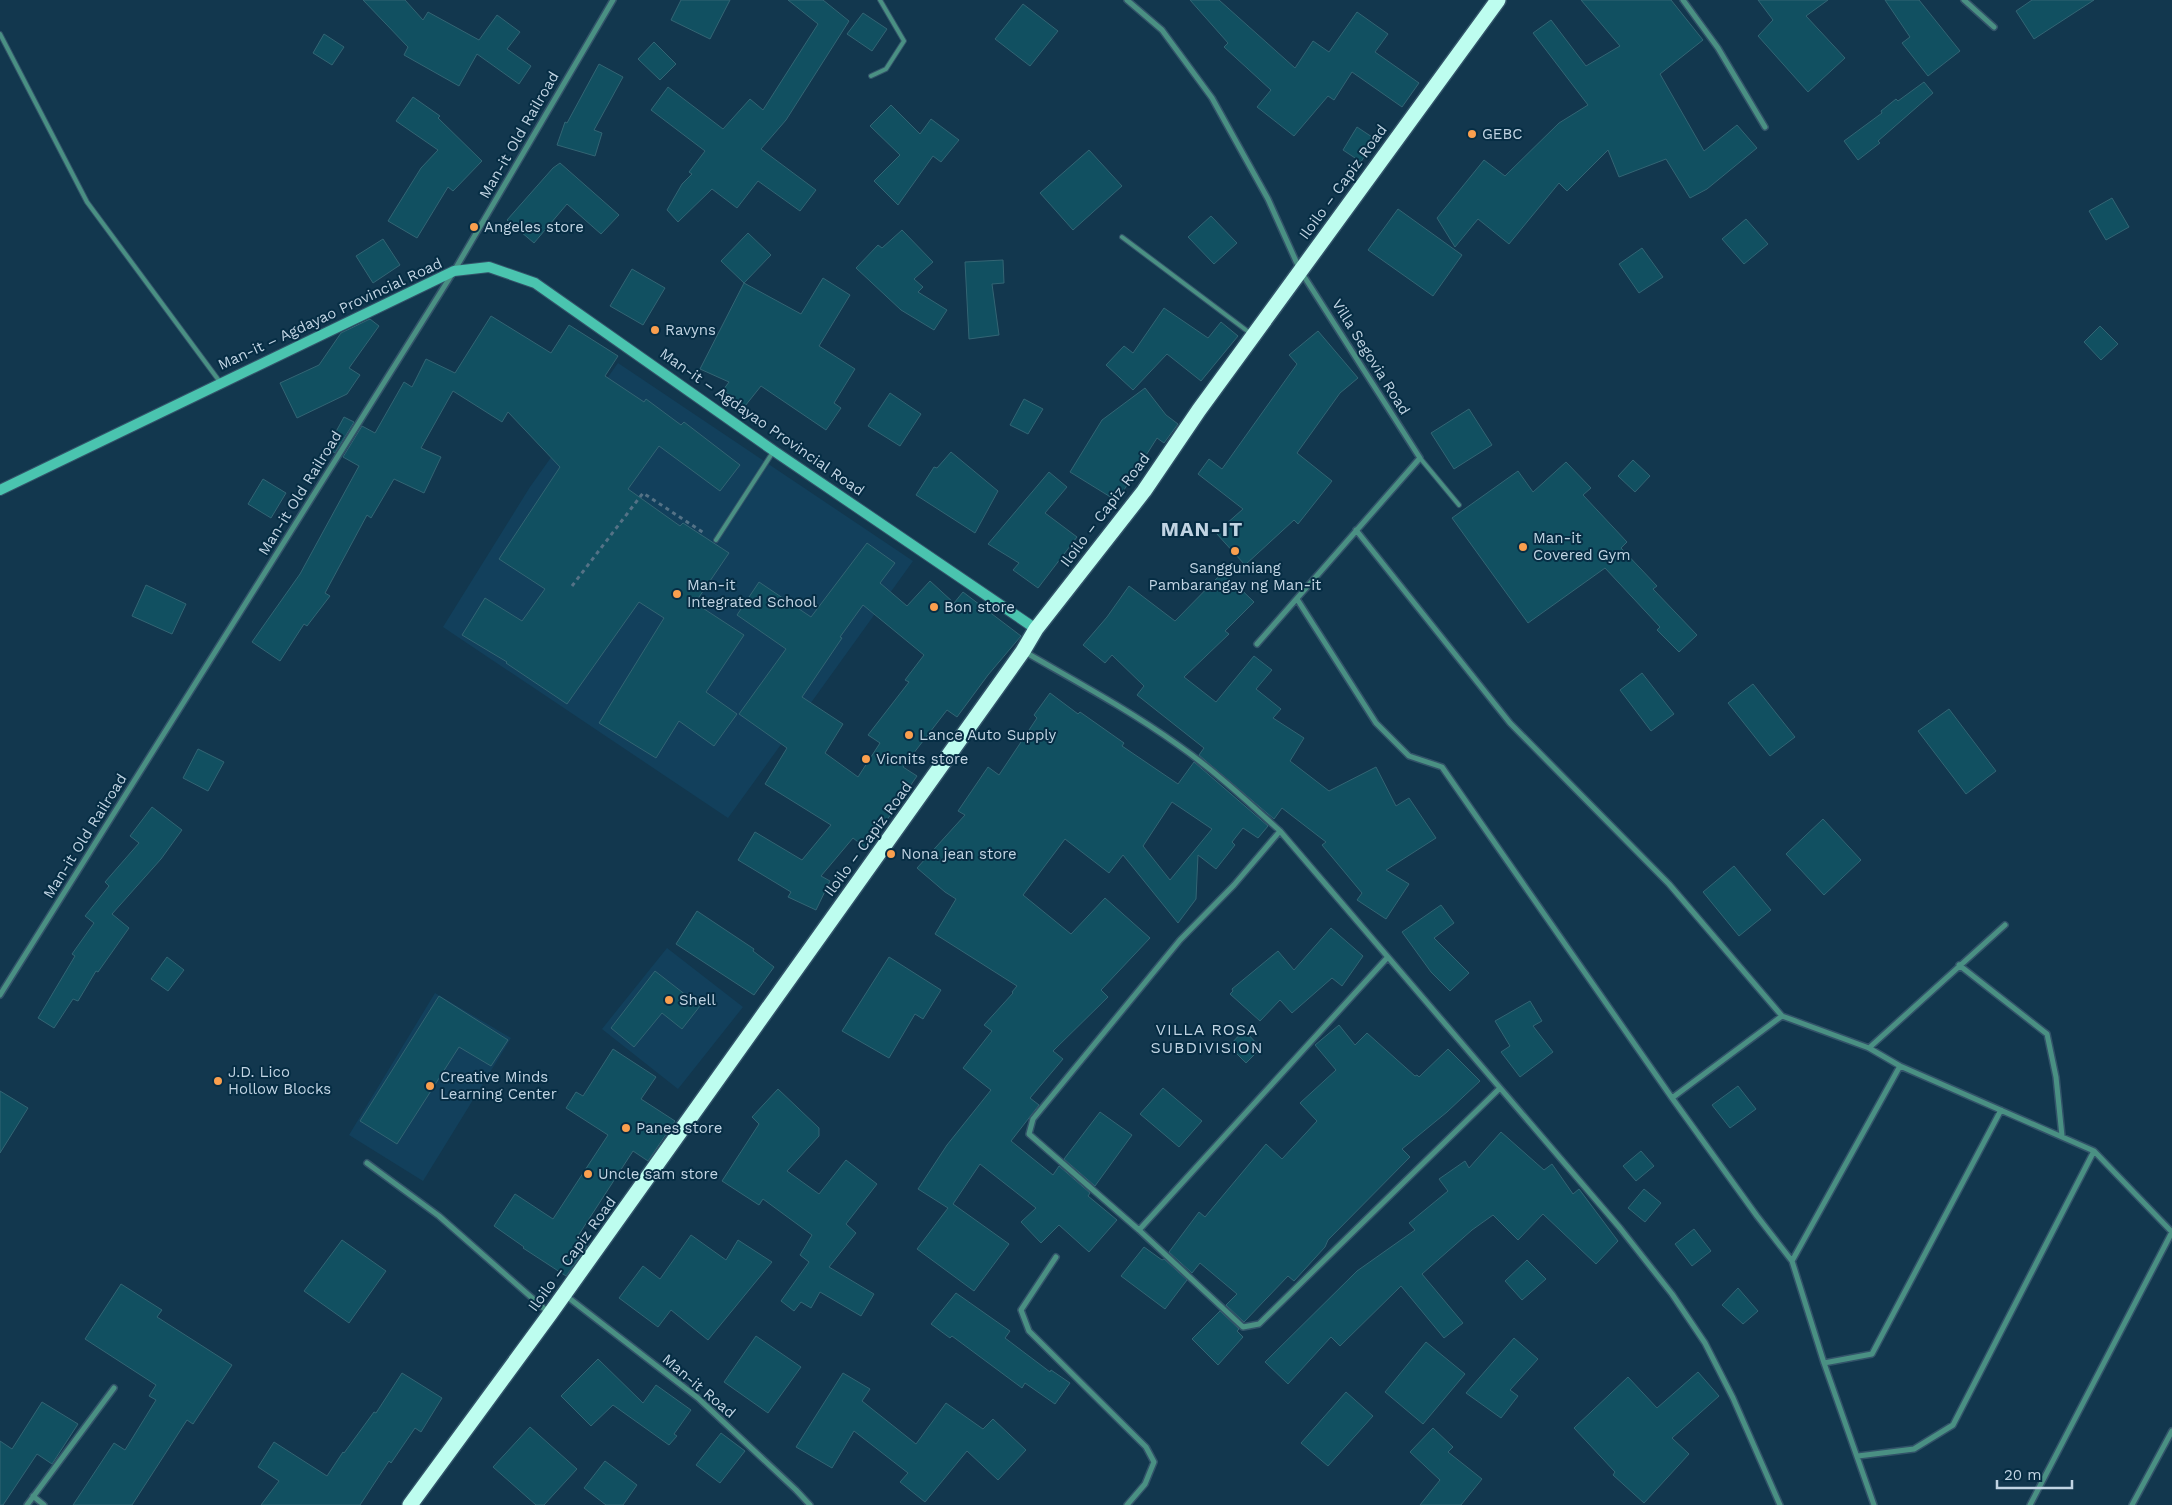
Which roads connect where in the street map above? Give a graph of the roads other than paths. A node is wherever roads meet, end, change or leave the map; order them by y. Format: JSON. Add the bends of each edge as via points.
{"nodes":[{"id":1,"x":613,"y":0,"type":"edge"},
{"id":2,"x":880,"y":0,"type":"edge"},
{"id":3,"x":1127,"y":0,"type":"edge"},
{"id":4,"x":1498,"y":0,"type":"edge"},
{"id":5,"x":1683,"y":0,"type":"edge"},
{"id":6,"x":1964,"y":0,"type":"edge"},
{"id":7,"x":1994,"y":27,"type":"dead end"},
{"id":8,"x":0,"y":34,"type":"edge"},
{"id":9,"x":871,"y":76,"type":"dead end"},
{"id":10,"x":1765,"y":127,"type":"dead end"},
{"id":11,"x":1122,"y":237,"type":"dead end"},
{"id":12,"x":1300,"y":270,"type":"junction"},
{"id":13,"x":454,"y":272,"type":"junction"},
{"id":14,"x":1254,"y":336,"type":"junction"},
{"id":15,"x":221,"y":383,"type":"junction"},
{"id":16,"x":774,"y":450,"type":"junction"},
{"id":17,"x":1420,"y":458,"type":"junction"},
{"id":18,"x":0,"y":490,"type":"edge"},
{"id":19,"x":1459,"y":505,"type":"dead end"},
{"id":20,"x":1356,"y":530,"type":"junction"},
{"id":21,"x":716,"y":540,"type":"road end"},
{"id":22,"x":1297,"y":599,"type":"junction"},
{"id":23,"x":1036,"y":629,"type":"junction"},
{"id":24,"x":1256,"y":644,"type":"dead end"},
{"id":25,"x":1023,"y":651,"type":"junction"},
{"id":26,"x":1280,"y":831,"type":"junction"},
{"id":27,"x":2005,"y":925,"type":"dead end"},
{"id":28,"x":1387,"y":958,"type":"junction"},
{"id":29,"x":1959,"y":966,"type":"junction"},
{"id":30,"x":0,"y":995,"type":"edge"},
{"id":31,"x":1782,"y":1016,"type":"junction"},
{"id":32,"x":1869,"y":1048,"type":"junction"},
{"id":33,"x":1900,"y":1066,"type":"junction"},
{"id":34,"x":1499,"y":1088,"type":"junction"},
{"id":35,"x":1672,"y":1098,"type":"junction"},
{"id":36,"x":2001,"y":1110,"type":"junction"},
{"id":37,"x":2062,"y":1136,"type":"junction"},
{"id":38,"x":2094,"y":1151,"type":"junction"},
{"id":39,"x":367,"y":1164,"type":"dead end"},
{"id":40,"x":1139,"y":1230,"type":"junction"},
{"id":41,"x":2172,"y":1232,"type":"edge"},
{"id":42,"x":1056,"y":1257,"type":"dead end"},
{"id":43,"x":1792,"y":1261,"type":"junction"},
{"id":44,"x":564,"y":1294,"type":"junction"},
{"id":45,"x":550,"y":1314,"type":"junction"},
{"id":46,"x":1824,"y":1363,"type":"junction"},
{"id":47,"x":114,"y":1388,"type":"dead end"},
{"id":48,"x":2172,"y":1431,"type":"edge"},
{"id":49,"x":1858,"y":1456,"type":"junction"},
{"id":50,"x":33,"y":1496,"type":"junction"},
{"id":51,"x":27,"y":1505,"type":"edge"},
{"id":52,"x":44,"y":1505,"type":"edge"},
{"id":53,"x":410,"y":1505,"type":"edge"},
{"id":54,"x":810,"y":1505,"type":"edge"},
{"id":55,"x":1127,"y":1505,"type":"edge"},
{"id":56,"x":1780,"y":1505,"type":"edge"},
{"id":57,"x":1874,"y":1505,"type":"edge"},
{"id":58,"x":2030,"y":1505,"type":"edge"},
{"id":59,"x":2132,"y":1505,"type":"edge"}],
"edges":[{"from":1,"to":13,"type":"street","name":"Man-it Old Railroad"},
{"from":2,"to":9,"type":"lane","via":[[904,41],[886,69]]},
{"from":3,"to":12,"type":"street","name":"Villa Segovia Road","via":[[1162,30],[1212,98],[1268,200]]},
{"from":4,"to":12,"type":"highway","name":"Iloilo – Capiz Road"},
{"from":5,"to":10,"type":"street","via":[[1718,48]]},
{"from":6,"to":7,"type":"street"},
{"from":8,"to":15,"type":"lane","via":[[86,202]]},
{"from":11,"to":14,"type":"lane"},
{"from":12,"to":14,"type":"highway","name":"Iloilo – Capiz Road"},
{"from":12,"to":17,"type":"street","name":"Villa Segovia Road"},
{"from":13,"to":15,"type":"street","name":"Man-it – Agdayao Provincial Road"},
{"from":13,"to":16,"type":"street","name":"Man-it – Agdayao Provincial Road","via":[[489,267],[535,283]]},
{"from":13,"to":30,"type":"street","name":"Man-it Old Railroad"},
{"from":14,"to":23,"type":"highway","name":"Iloilo – Capiz Road","via":[[1144,491]]},
{"from":15,"to":18,"type":"street","name":"Man-it – Agdayao Provincial Road"},
{"from":16,"to":21,"type":"lane"},
{"from":16,"to":23,"type":"street","name":"Man-it – Agdayao Provincial Road"},
{"from":17,"to":19,"type":"lane"},
{"from":17,"to":20,"type":"street"},
{"from":20,"to":22,"type":"street"},
{"from":20,"to":31,"type":"street","via":[[1510,723],[1669,884]]},
{"from":22,"to":24,"type":"street"},
{"from":22,"to":35,"type":"street","via":[[1376,723],[1409,756],[1442,767]]},
{"from":23,"to":25,"type":"highway","name":"Iloilo – Capiz Road"},
{"from":25,"to":26,"type":"street","via":[[1126,710],[1179,745]]},
{"from":25,"to":44,"type":"highway","name":"Iloilo – Capiz Road"},
{"from":26,"to":28,"type":"street"},
{"from":26,"to":40,"type":"street","via":[[1234,885],[1180,940],[1033,1119],[1029,1134]]},
{"from":27,"to":29,"type":"street"},
{"from":28,"to":34,"type":"street"},
{"from":28,"to":40,"type":"street"},
{"from":29,"to":32,"type":"street"},
{"from":29,"to":37,"type":"street","via":[[2047,1034],[2056,1077]]},
{"from":31,"to":32,"type":"street"},
{"from":31,"to":35,"type":"street"},
{"from":32,"to":33,"type":"street"},
{"from":33,"to":36,"type":"street"},
{"from":33,"to":43,"type":"street"},
{"from":34,"to":40,"type":"street","via":[[1259,1324],[1243,1327]]},
{"from":34,"to":56,"type":"street","via":[[1620,1228],[1672,1294],[1705,1343]]},
{"from":35,"to":43,"type":"street"},
{"from":36,"to":37,"type":"street"},
{"from":36,"to":46,"type":"street","via":[[1872,1354]]},
{"from":37,"to":38,"type":"street"},
{"from":38,"to":41,"type":"street"},
{"from":38,"to":49,"type":"street","via":[[1952,1425],[1914,1449]]},
{"from":39,"to":45,"type":"street","via":[[439,1216]]},
{"from":41,"to":58,"type":"street"},
{"from":42,"to":55,"type":"street","via":[[1021,1310],[1029,1331],[1146,1447],[1154,1462],[1145,1484]]},
{"from":43,"to":46,"type":"street"},
{"from":44,"to":45,"type":"highway","name":"Iloilo – Capiz Road"},
{"from":44,"to":54,"type":"street","name":"Man-it Road","via":[[698,1398]]},
{"from":45,"to":53,"type":"highway","name":"Iloilo – Capiz Road"},
{"from":46,"to":49,"type":"street"},
{"from":47,"to":50,"type":"street"},
{"from":48,"to":59,"type":"street"},
{"from":49,"to":57,"type":"street"},
{"from":50,"to":51,"type":"street"},
{"from":50,"to":52,"type":"street"}]}
